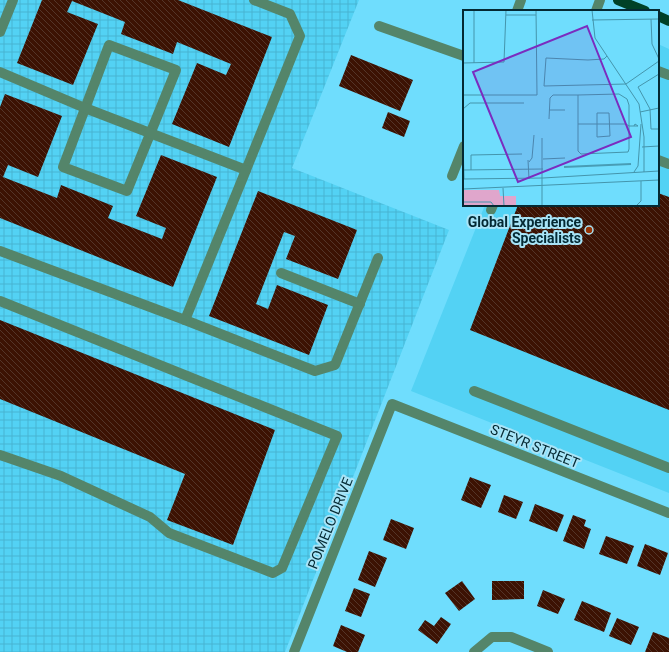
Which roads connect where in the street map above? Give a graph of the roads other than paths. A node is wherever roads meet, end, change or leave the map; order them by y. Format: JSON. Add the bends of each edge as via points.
{"nodes":[{"id":1,"x":13,"y":0,"type":"edge"},
{"id":2,"x":254,"y":0,"type":"edge"},
{"id":3,"x":521,"y":0,"type":"edge"},
{"id":4,"x":600,"y":0,"type":"edge"},
{"id":5,"x":618,"y":0,"type":"edge"},
{"id":6,"x":517,"y":10,"type":"edge"},
{"id":7,"x":596,"y":10,"type":"edge"},
{"id":8,"x":643,"y":10,"type":"edge"},
{"id":9,"x":659,"y":16,"type":"edge"},
{"id":10,"x":669,"y":21,"type":"edge"},
{"id":11,"x":380,"y":26,"type":"dead end"},
{"id":12,"x":0,"y":32,"type":"edge"},
{"id":13,"x":463,"y":56,"type":"edge"},
{"id":14,"x":659,"y":71,"type":"edge"},
{"id":15,"x":0,"y":72,"type":"edge"},
{"id":16,"x":669,"y":75,"type":"edge"},
{"id":17,"x":85,"y":108,"type":"junction"},
{"id":18,"x":151,"y":134,"type":"junction"},
{"id":19,"x":463,"y":148,"type":"edge"},
{"id":20,"x":659,"y":160,"type":"edge"},
{"id":21,"x":669,"y":164,"type":"edge"},
{"id":22,"x":246,"y":170,"type":"junction"},
{"id":23,"x":452,"y":176,"type":"dead end"},
{"id":24,"x":0,"y":251,"type":"edge"},
{"id":25,"x":378,"y":258,"type":"dead end"},
{"id":26,"x":281,"y":273,"type":"dead end"},
{"id":27,"x":0,"y":301,"type":"edge"},
{"id":28,"x":360,"y":304,"type":"junction"},
{"id":29,"x":186,"y":320,"type":"junction"},
{"id":30,"x":474,"y":391,"type":"dead end"},
{"id":31,"x":392,"y":404,"type":"joint"},
{"id":32,"x":0,"y":455,"type":"edge"},
{"id":33,"x":669,"y":468,"type":"edge"},
{"id":34,"x":669,"y":513,"type":"edge"},
{"id":35,"x":294,"y":652,"type":"edge"},
{"id":36,"x":474,"y":652,"type":"edge"},
{"id":37,"x":548,"y":652,"type":"edge"}],
"edges":[{"from":1,"to":12,"type":"street"},
{"from":2,"to":22,"type":"street","via":[[290,14],[300,36]]},
{"from":3,"to":6,"type":"street"},
{"from":4,"to":7,"type":"street"},
{"from":5,"to":8,"type":"main road"},
{"from":9,"to":10,"type":"main road"},
{"from":11,"to":13,"type":"street"},
{"from":14,"to":16,"type":"street"},
{"from":15,"to":17,"type":"street"},
{"from":17,"to":18,"type":"street"},
{"from":17,"to":18,"type":"street","via":[[63,167],[70,170],[127,191]]},
{"from":17,"to":18,"type":"street","via":[[109,45],[176,70]]},
{"from":18,"to":22,"type":"street"},
{"from":19,"to":23,"type":"street"},
{"from":20,"to":21,"type":"street"},
{"from":22,"to":29,"type":"street"},
{"from":24,"to":29,"type":"street"},
{"from":25,"to":28,"type":"street"},
{"from":26,"to":28,"type":"street"},
{"from":27,"to":32,"type":"street","via":[[337,436],[282,568],[273,573],[169,533],[150,517],[61,476]]},
{"from":28,"to":29,"type":"street","via":[[335,365],[315,371]]},
{"from":30,"to":33,"type":"street"},
{"from":31,"to":34,"type":"street","name":"STEYR STREET"},
{"from":31,"to":35,"type":"street","name":"POMELO DRIVE"},
{"from":36,"to":37,"type":"street","via":[[492,637],[511,637]]}]}
